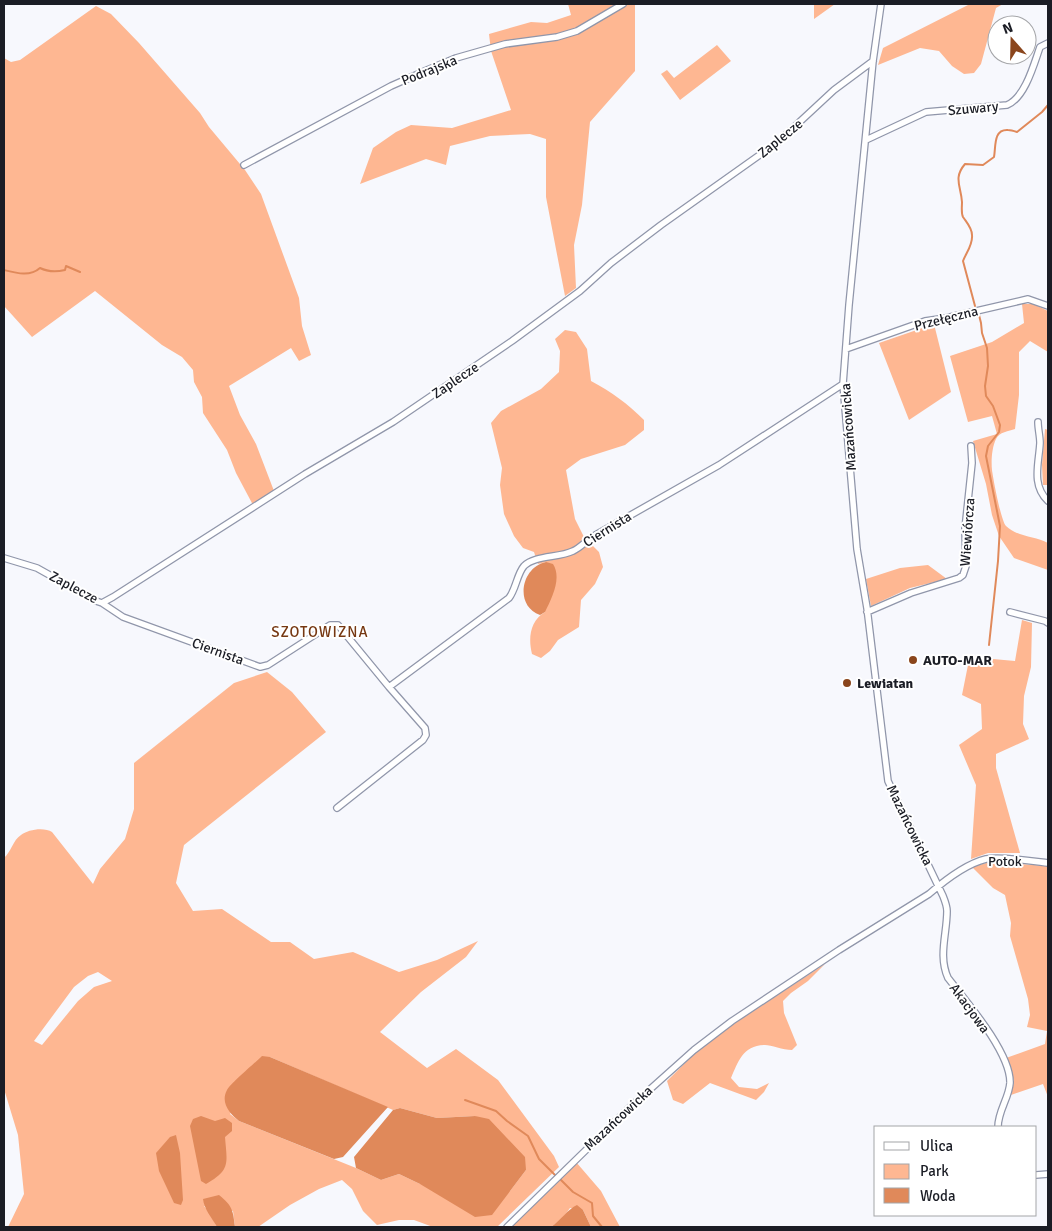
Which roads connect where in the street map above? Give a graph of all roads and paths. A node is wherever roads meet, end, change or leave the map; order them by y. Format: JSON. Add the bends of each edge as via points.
{"nodes":[{"id":1,"x":623,"y":4,"type":"edge"},
{"id":2,"x":881,"y":4,"type":"edge"},
{"id":3,"x":1048,"y":42,"type":"edge"},
{"id":4,"x":873,"y":61,"type":"junction"},
{"id":5,"x":866,"y":140,"type":"junction"},
{"id":6,"x":244,"y":165,"type":"dead end"},
{"id":7,"x":1048,"y":306,"type":"edge"},
{"id":8,"x":846,"y":349,"type":"junction"},
{"id":9,"x":843,"y":384,"type":"junction"},
{"id":10,"x":1038,"y":422,"type":"dead end"},
{"id":11,"x":971,"y":446,"type":"dead end"},
{"id":12,"x":1048,"y":501,"type":"edge"},
{"id":13,"x":4,"y":558,"type":"edge"},
{"id":14,"x":102,"y":602,"type":"junction"},
{"id":15,"x":867,"y":612,"type":"junction"},
{"id":16,"x":1010,"y":612,"type":"dead end"},
{"id":17,"x":1048,"y":623,"type":"edge"},
{"id":18,"x":389,"y":687,"type":"junction"},
{"id":19,"x":337,"y":808,"type":"dead end"},
{"id":20,"x":1048,"y":863,"type":"edge"},
{"id":21,"x":939,"y":886,"type":"junction"},
{"id":22,"x":998,"y":1126,"type":"edge"},
{"id":23,"x":507,"y":1227,"type":"edge"}],
"edges":[{"from":1,"to":6,"type":"street","name":"Podrajska","via":[[577,31],[558,37],[505,44],[424,71]]},
{"from":2,"to":4,"type":"street","name":"Mazańcowicka"},
{"from":3,"to":5,"type":"street","name":"Szuwary","via":[[1040,47],[1025,85],[1014,102],[926,112]]},
{"from":4,"to":5,"type":"street","name":"Mazańcowicka"},
{"from":4,"to":14,"type":"street","name":"Zaplecze","via":[[834,90],[778,142],[661,225],[512,341],[393,422]]},
{"from":5,"to":8,"type":"street","name":"Mazańcowicka"},
{"from":7,"to":8,"type":"street","name":"Przełęczna","via":[[1028,299],[925,321]]},
{"from":8,"to":9,"type":"street","name":"Mazańcowicka"},
{"from":9,"to":15,"type":"street","name":"Mazańcowicka","via":[[857,543]]},
{"from":9,"to":18,"type":"street","name":"Ciernista","via":[[719,465],[592,537],[574,551],[533,560],[523,567],[509,598]]},
{"from":10,"to":12,"type":"street","via":[[1040,442],[1036,478]]},
{"from":11,"to":15,"type":"street","name":"Wiewiórcza","via":[[965,572],[959,578],[911,593]]},
{"from":13,"to":14,"type":"street","name":"Zaplecze","via":[[37,568]]},
{"from":14,"to":18,"type":"street","name":"Ciernista","via":[[123,617],[260,667],[334,624],[341,628]]},
{"from":15,"to":21,"type":"street","name":"Mazańcowicka","via":[[888,781]]},
{"from":16,"to":17,"type":"street"},
{"from":18,"to":19,"type":"street","name":"Ciernista","via":[[425,728],[426,735]]},
{"from":20,"to":21,"type":"street","name":"Potok","via":[[987,859],[972,864]]},
{"from":21,"to":22,"type":"street","name":"Akacjowa","via":[[947,909],[942,953],[944,970],[1006,1063],[1010,1082]]},
{"from":21,"to":23,"type":"street","name":"Mazańcowicka","via":[[732,1021],[694,1050],[628,1109]]}]}
